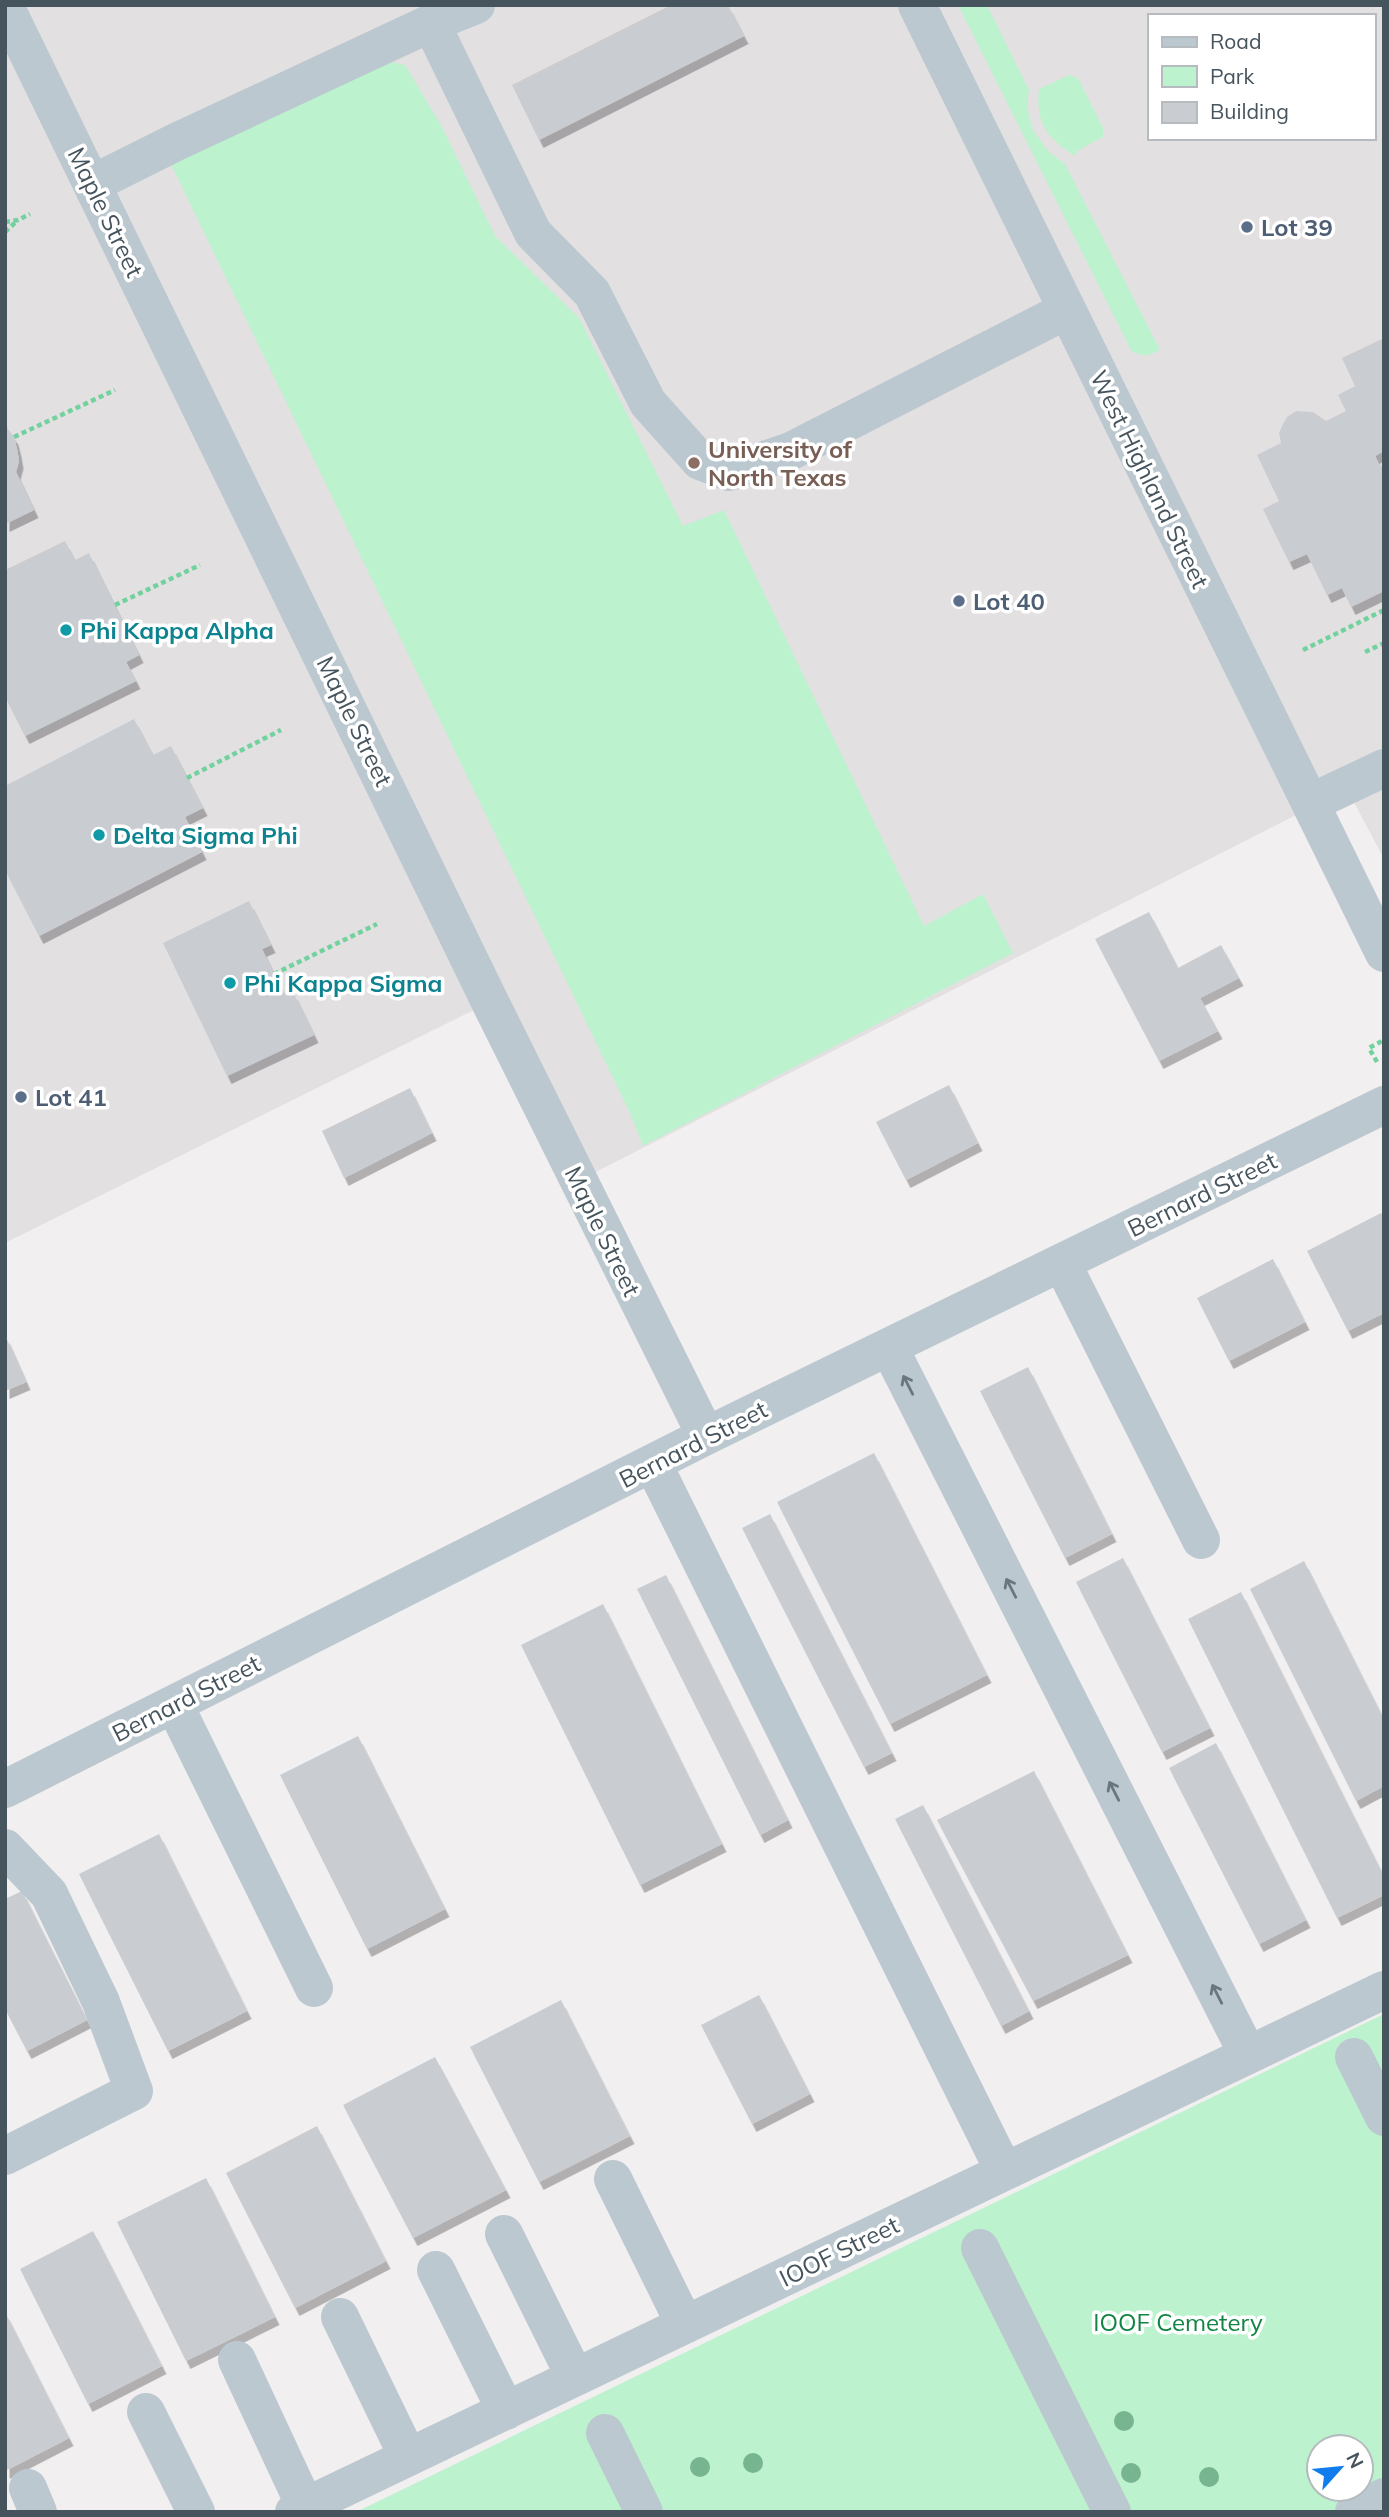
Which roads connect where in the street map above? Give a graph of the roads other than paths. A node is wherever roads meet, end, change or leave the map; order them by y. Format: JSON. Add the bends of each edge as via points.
{"nodes":[{"id":1,"x":476,"y":5,"type":"edge"},
{"id":2,"x":917,"y":5,"type":"edge"},
{"id":3,"x":5,"y":6,"type":"edge"},
{"id":4,"x":431,"y":23,"type":"junction"},
{"id":5,"x":93,"y":184,"type":"junction"},
{"id":6,"x":1067,"y":310,"type":"junction"},
{"id":7,"x":1384,"y":768,"type":"edge"},
{"id":8,"x":1310,"y":803,"type":"junction"},
{"id":9,"x":1384,"y":953,"type":"edge"},
{"id":10,"x":1384,"y":1105,"type":"edge"},
{"id":11,"x":1062,"y":1263,"type":"junction"},
{"id":12,"x":889,"y":1347,"type":"junction"},
{"id":13,"x":706,"y":1436,"type":"junction"},
{"id":14,"x":653,"y":1464,"type":"junction"},
{"id":15,"x":1201,"y":1540,"type":"dead end"},
{"id":16,"x":174,"y":1704,"type":"junction"},
{"id":17,"x":5,"y":1789,"type":"edge"},
{"id":18,"x":5,"y":1848,"type":"edge"},
{"id":19,"x":314,"y":1988,"type":"dead end"},
{"id":20,"x":1384,"y":1990,"type":"edge"},
{"id":21,"x":1248,"y":2055,"type":"junction"},
{"id":22,"x":1354,"y":2057,"type":"dead end"},
{"id":23,"x":1384,"y":2117,"type":"edge"},
{"id":24,"x":5,"y":2156,"type":"edge"},
{"id":25,"x":1004,"y":2171,"type":"junction"},
{"id":26,"x":613,"y":2179,"type":"dead end"},
{"id":27,"x":504,"y":2234,"type":"dead end"},
{"id":28,"x":980,"y":2248,"type":"dead end"},
{"id":29,"x":436,"y":2270,"type":"dead end"},
{"id":30,"x":340,"y":2317,"type":"dead end"},
{"id":31,"x":685,"y":2325,"type":"junction"},
{"id":32,"x":237,"y":2360,"type":"dead end"},
{"id":33,"x":575,"y":2377,"type":"junction"},
{"id":34,"x":506,"y":2411,"type":"junction"},
{"id":35,"x":146,"y":2412,"type":"dead end"},
{"id":36,"x":605,"y":2434,"type":"dead end"},
{"id":37,"x":408,"y":2457,"type":"junction"},
{"id":38,"x":1384,"y":2497,"type":"edge"},
{"id":39,"x":300,"y":2509,"type":"edge"},
{"id":40,"x":196,"y":2512,"type":"edge"},
{"id":41,"x":644,"y":2512,"type":"edge"},
{"id":42,"x":1112,"y":2512,"type":"edge"},
{"id":43,"x":1354,"y":2512,"type":"edge"}],
"edges":[{"from":1,"to":4,"type":"street"},
{"from":2,"to":6,"type":"street","name":"West Highland Street"},
{"from":3,"to":5,"type":"street","name":"Maple Street"},
{"from":4,"to":5,"type":"street"},
{"from":4,"to":6,"type":"street","via":[[533,233],[592,293],[648,403],[700,461],[729,472],[791,451]]},
{"from":5,"to":13,"type":"street","name":"Maple Street"},
{"from":6,"to":8,"type":"street","name":"West Highland Street"},
{"from":7,"to":8,"type":"street"},
{"from":8,"to":9,"type":"street","name":"West Highland Street"},
{"from":10,"to":11,"type":"street","name":"Bernard Street"},
{"from":11,"to":12,"type":"street","name":"Bernard Street"},
{"from":11,"to":15,"type":"street"},
{"from":12,"to":13,"type":"street","name":"Bernard Street"},
{"from":21,"to":12,"type":"street","one_way":true},
{"from":13,"to":14,"type":"street","name":"Bernard Street"},
{"from":14,"to":16,"type":"street","name":"Bernard Street"},
{"from":14,"to":25,"type":"street"},
{"from":16,"to":17,"type":"street","name":"Bernard Street"},
{"from":16,"to":19,"type":"street"},
{"from":18,"to":24,"type":"street","via":[[49,1894],[101,2002],[134,2091]]},
{"from":20,"to":21,"type":"street","name":"IOOF Street"},
{"from":21,"to":25,"type":"street","name":"IOOF Street"},
{"from":22,"to":23,"type":"street"},
{"from":25,"to":31,"type":"street","name":"IOOF Street"},
{"from":26,"to":31,"type":"street"},
{"from":27,"to":33,"type":"street"},
{"from":28,"to":42,"type":"street"},
{"from":29,"to":34,"type":"street"},
{"from":30,"to":37,"type":"street"},
{"from":31,"to":33,"type":"street","name":"IOOF Street"},
{"from":32,"to":39,"type":"street"},
{"from":33,"to":34,"type":"street","name":"IOOF Street"},
{"from":34,"to":37,"type":"street","name":"IOOF Street"},
{"from":35,"to":40,"type":"street"},
{"from":36,"to":41,"type":"street"},
{"from":37,"to":39,"type":"street","name":"IOOF Street"},
{"from":38,"to":43,"type":"street"}]}
